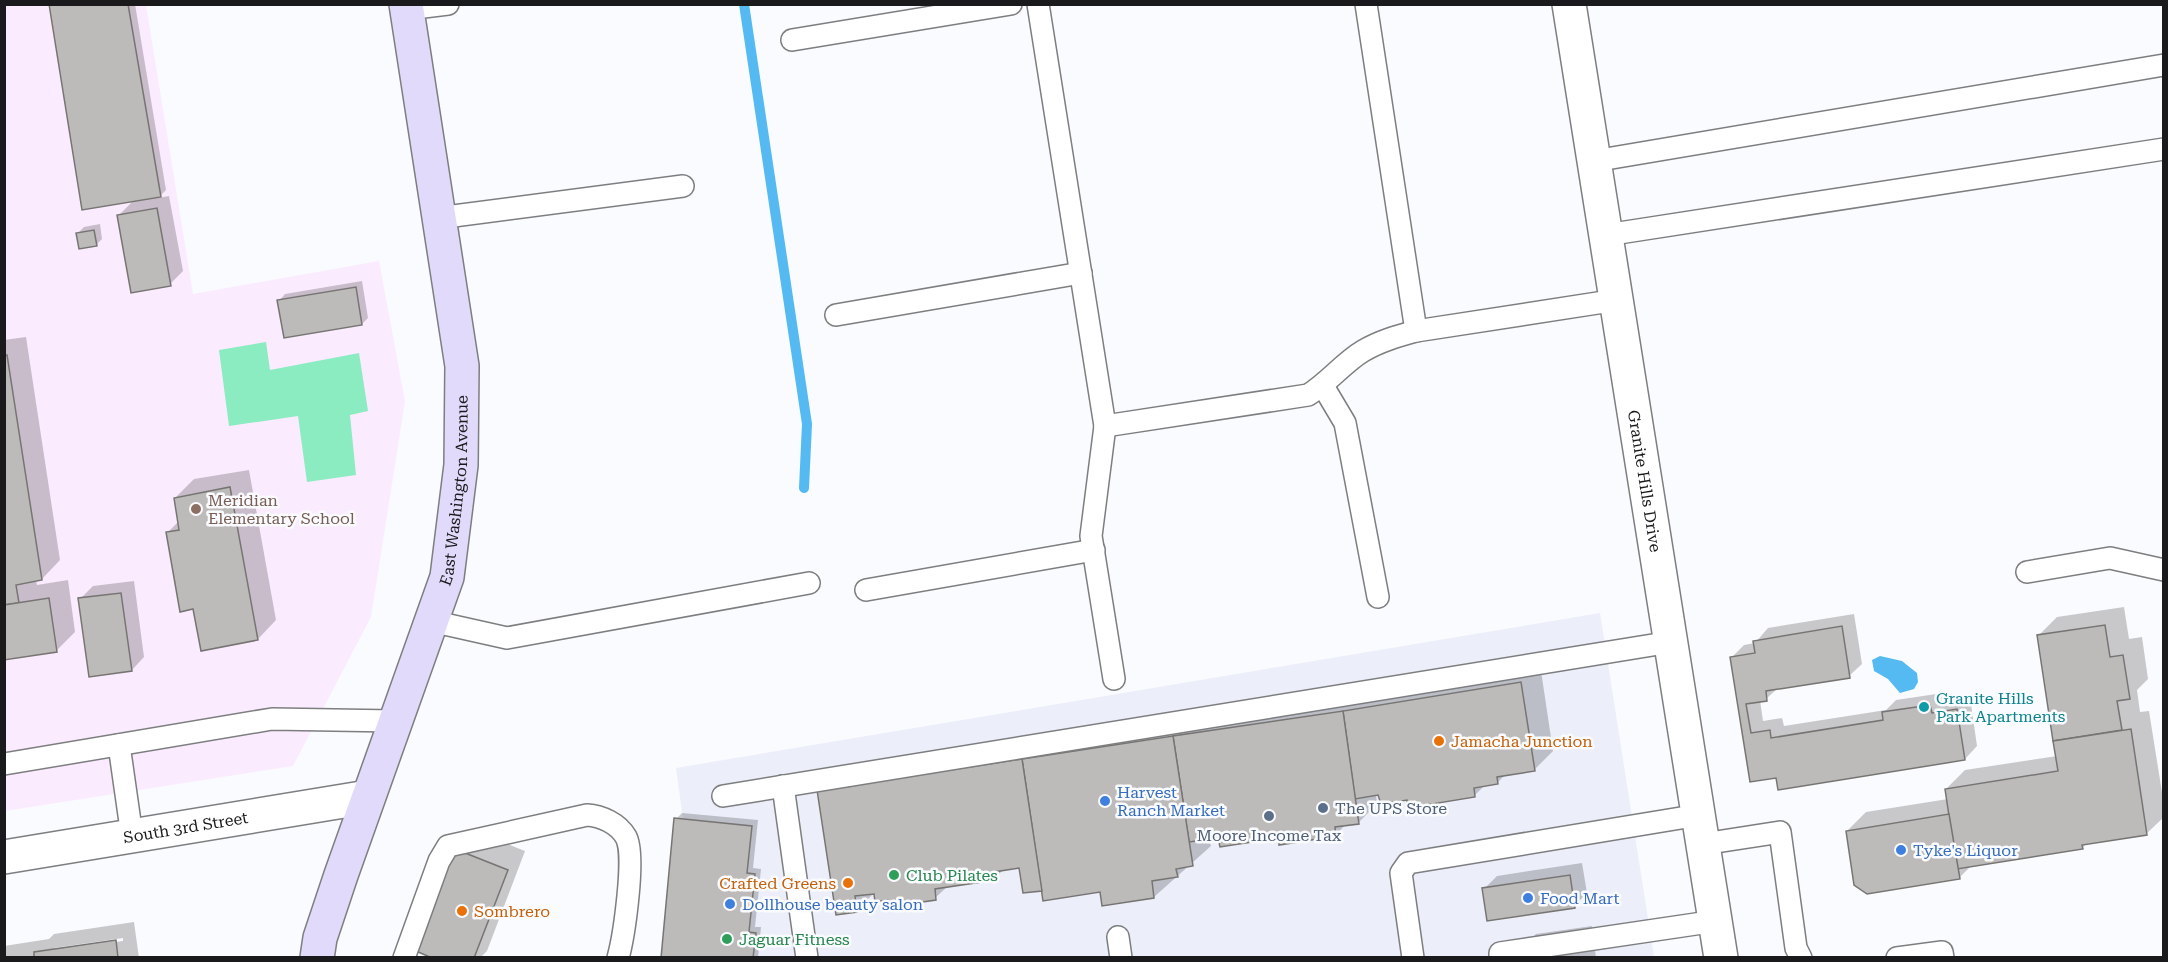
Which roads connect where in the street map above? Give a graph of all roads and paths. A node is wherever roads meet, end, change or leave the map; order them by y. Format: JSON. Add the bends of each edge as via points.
{"nodes":[{"id":1,"x":448,"y":4,"type":"edge"},
{"id":2,"x":1011,"y":4,"type":"edge"},
{"id":3,"x":1038,"y":4,"type":"edge"},
{"id":4,"x":1366,"y":4,"type":"edge"},
{"id":5,"x":1569,"y":4,"type":"edge"},
{"id":6,"x":406,"y":7,"type":"edge"},
{"id":7,"x":792,"y":40,"type":"dead end"},
{"id":8,"x":2163,"y":65,"type":"edge"},
{"id":9,"x":2163,"y":149,"type":"edge"},
{"id":10,"x":1594,"y":161,"type":"junction"},
{"id":11,"x":683,"y":186,"type":"dead end"},
{"id":12,"x":438,"y":218,"type":"junction"},
{"id":13,"x":1606,"y":235,"type":"junction"},
{"id":14,"x":1081,"y":273,"type":"junction"},
{"id":15,"x":1617,"y":300,"type":"junction"},
{"id":16,"x":836,"y":315,"type":"dead end"},
{"id":17,"x":1416,"y":331,"type":"junction"},
{"id":18,"x":1323,"y":386,"type":"junction"},
{"id":19,"x":1105,"y":426,"type":"junction"},
{"id":20,"x":1094,"y":550,"type":"junction"},
{"id":21,"x":2163,"y":570,"type":"edge"},
{"id":22,"x":2027,"y":572,"type":"dead end"},
{"id":23,"x":809,"y":583,"type":"dead end"},
{"id":24,"x":866,"y":590,"type":"dead end"},
{"id":25,"x":1378,"y":597,"type":"dead end"},
{"id":26,"x":431,"y":621,"type":"junction"},
{"id":27,"x":1671,"y":642,"type":"junction"},
{"id":28,"x":1114,"y":679,"type":"dead end"},
{"id":29,"x":395,"y":721,"type":"junction"},
{"id":30,"x":119,"y":745,"type":"junction"},
{"id":31,"x":4,"y":764,"type":"edge"},
{"id":32,"x":783,"y":786,"type":"junction"},
{"id":33,"x":723,"y":796,"type":"dead end"},
{"id":34,"x":368,"y":797,"type":"junction"},
{"id":35,"x":1701,"y":829,"type":"junction"},
{"id":36,"x":132,"y":836,"type":"junction"},
{"id":37,"x":4,"y":857,"type":"edge"},
{"id":38,"x":1716,"y":921,"type":"junction"},
{"id":39,"x":317,"y":957,"type":"edge"},
{"id":40,"x":404,"y":957,"type":"edge"},
{"id":41,"x":618,"y":957,"type":"edge"},
{"id":42,"x":807,"y":957,"type":"edge"},
{"id":43,"x":1413,"y":957,"type":"edge"},
{"id":44,"x":1500,"y":957,"type":"edge"},
{"id":45,"x":1721,"y":957,"type":"edge"},
{"id":46,"x":1801,"y":957,"type":"edge"},
{"id":47,"x":1897,"y":957,"type":"edge"},
{"id":48,"x":1943,"y":957,"type":"edge"}],
"edges":[{"from":1,"to":6,"type":"lane"},
{"from":2,"to":7,"type":"lane"},
{"from":3,"to":14,"type":"lane"},
{"from":4,"to":17,"type":"lane"},
{"from":5,"to":10,"type":"street","name":"Granite Hills Drive"},
{"from":6,"to":12,"type":"main road","name":"East Washington Avenue"},
{"from":8,"to":10,"type":"lane"},
{"from":9,"to":13,"type":"lane"},
{"from":10,"to":13,"type":"street","name":"Granite Hills Drive"},
{"from":11,"to":12,"type":"lane"},
{"from":12,"to":26,"type":"main road","name":"East Washington Avenue","via":[[462,366],[461,465],[447,577]]},
{"from":13,"to":15,"type":"street","name":"Granite Hills Drive"},
{"from":14,"to":16,"type":"lane"},
{"from":14,"to":19,"type":"lane"},
{"from":15,"to":17,"type":"lane"},
{"from":15,"to":27,"type":"street","name":"Granite Hills Drive"},
{"from":17,"to":18,"type":"lane","via":[[1362,351]]},
{"from":18,"to":19,"type":"lane","via":[[1308,395]]},
{"from":18,"to":25,"type":"lane","via":[[1345,423]]},
{"from":19,"to":20,"type":"lane","via":[[1091,536]]},
{"from":20,"to":24,"type":"lane"},
{"from":20,"to":28,"type":"lane"},
{"from":21,"to":22,"type":"lane","via":[[2110,558]]},
{"from":23,"to":26,"type":"lane","via":[[507,638]]},
{"from":26,"to":29,"type":"main road","name":"East Washington Avenue"},
{"from":27,"to":32,"type":"lane"},
{"from":27,"to":35,"type":"street","name":"Granite Hills Drive"},
{"from":29,"to":30,"type":"lane","via":[[273,719]]},
{"from":29,"to":34,"type":"main road","name":"East Washington Avenue"},
{"from":30,"to":31,"type":"lane"},
{"from":30,"to":36,"type":"lane"},
{"from":32,"to":33,"type":"lane"},
{"from":32,"to":42,"type":"lane"},
{"from":34,"to":36,"type":"street","name":"South 3rd Street"},
{"from":34,"to":39,"type":"main road","name":"East Washington Avenue"},
{"from":35,"to":38,"type":"street","name":"Granite Hills Drive"},
{"from":35,"to":43,"type":"lane","via":[[1408,863],[1401,873]]},
{"from":35,"to":46,"type":"lane","via":[[1780,832],[1796,948]]},
{"from":36,"to":37,"type":"street","name":"South 3rd Street"},
{"from":38,"to":44,"type":"lane","via":[[1500,953]]},
{"from":38,"to":45,"type":"street","name":"Granite Hills Drive"},
{"from":40,"to":41,"type":"lane","via":[[448,846],[587,815],[603,817],[626,837],[631,860]]},
{"from":47,"to":48,"type":"lane","via":[[1942,952]]}]}
